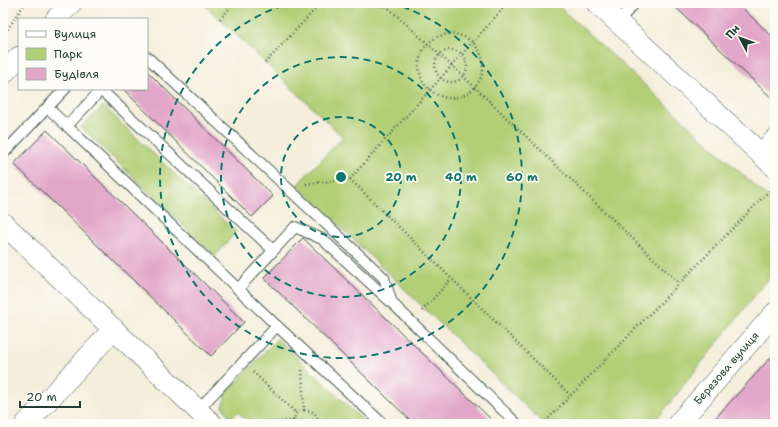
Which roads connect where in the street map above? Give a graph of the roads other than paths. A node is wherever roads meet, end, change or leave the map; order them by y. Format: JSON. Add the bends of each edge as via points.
{"nodes":[{"id":1,"x":71,"y":3,"type":"edge"},
{"id":2,"x":597,"y":3,"type":"edge"},
{"id":3,"x":635,"y":3,"type":"edge"},
{"id":4,"x":57,"y":18,"type":"edge"},
{"id":5,"x":617,"y":22,"type":"junction"},
{"id":6,"x":18,"y":58,"type":"edge"},
{"id":7,"x":148,"y":58,"type":"edge"},
{"id":8,"x":3,"y":74,"type":"edge"},
{"id":9,"x":64,"y":90,"type":"edge"},
{"id":10,"x":48,"y":108,"type":"junction"},
{"id":11,"x":67,"y":126,"type":"junction"},
{"id":12,"x":3,"y":154,"type":"edge"},
{"id":13,"x":770,"y":154,"type":"edge"},
{"id":14,"x":3,"y":223,"type":"edge"},
{"id":15,"x":273,"y":250,"type":"junction"},
{"id":16,"x":238,"y":288,"type":"junction"},
{"id":17,"x":392,"y":303,"type":"junction"},
{"id":18,"x":775,"y":313,"type":"edge"},
{"id":19,"x":277,"y":326,"type":"junction"},
{"id":20,"x":114,"y":329,"type":"junction"},
{"id":21,"x":205,"y":417,"type":"edge"},
{"id":22,"x":26,"y":424,"type":"edge"},
{"id":23,"x":382,"y":424,"type":"edge"},
{"id":24,"x":517,"y":424,"type":"edge"},
{"id":25,"x":678,"y":424,"type":"edge"}],
"edges":[{"from":1,"to":4,"type":"street"},
{"from":2,"to":5,"type":"street"},
{"from":3,"to":5,"type":"lane"},
{"from":5,"to":13,"type":"street"},
{"from":6,"to":8,"type":"street"},
{"from":7,"to":17,"type":"lane","via":[[384,278]]},
{"from":9,"to":10,"type":"lane"},
{"from":10,"to":11,"type":"lane"},
{"from":10,"to":12,"type":"lane"},
{"from":11,"to":15,"type":"lane","via":[[102,90]]},
{"from":11,"to":16,"type":"lane"},
{"from":14,"to":20,"type":"street"},
{"from":15,"to":16,"type":"lane"},
{"from":15,"to":17,"type":"lane","via":[[295,227],[322,239]]},
{"from":16,"to":19,"type":"lane"},
{"from":17,"to":24,"type":"lane"},
{"from":18,"to":25,"type":"street","name":"Березова вулиця"},
{"from":19,"to":21,"type":"lane","via":[[243,362]]},
{"from":19,"to":23,"type":"lane"},
{"from":20,"to":21,"type":"street"},
{"from":20,"to":22,"type":"street"}]}
